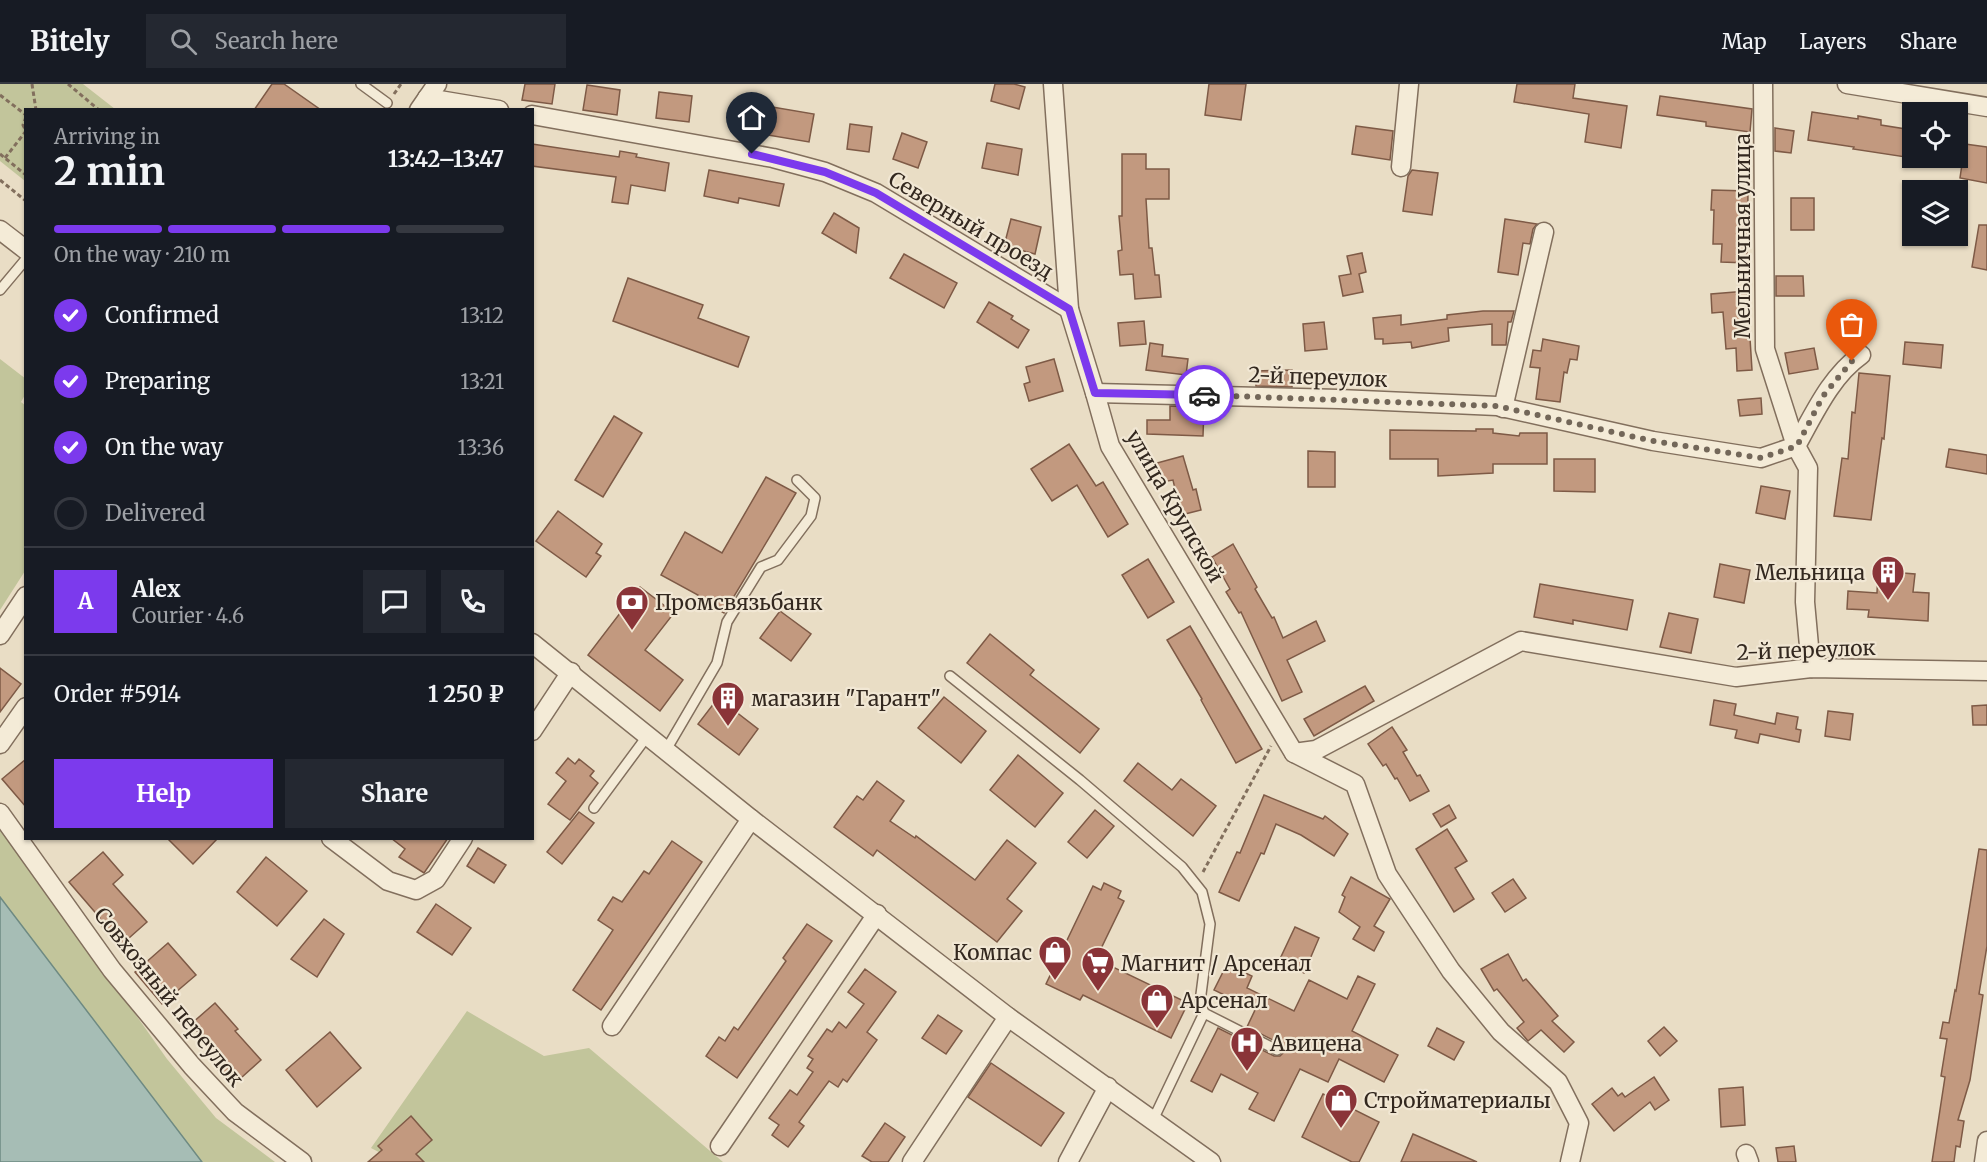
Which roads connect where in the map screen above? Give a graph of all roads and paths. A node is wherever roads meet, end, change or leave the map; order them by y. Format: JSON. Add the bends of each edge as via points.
{"nodes":[{"id":1,"x":32,"y":84,"type":"edge"},
{"id":2,"x":68,"y":84,"type":"edge"},
{"id":3,"x":361,"y":84,"type":"edge"},
{"id":4,"x":1053,"y":84,"type":"edge"},
{"id":5,"x":1409,"y":84,"type":"edge"},
{"id":6,"x":1763,"y":84,"type":"edge"},
{"id":7,"x":1848,"y":84,"type":"edge"},
{"id":8,"x":0,"y":95,"type":"edge"},
{"id":9,"x":428,"y":97,"type":"edge"},
{"id":10,"x":387,"y":103,"type":"dead end"},
{"id":11,"x":1987,"y":107,"type":"edge"},
{"id":12,"x":36,"y":108,"type":"edge"},
{"id":13,"x":97,"y":108,"type":"edge"},
{"id":14,"x":487,"y":108,"type":"edge"},
{"id":15,"x":24,"y":114,"type":"edge"},
{"id":16,"x":534,"y":115,"type":"edge"},
{"id":17,"x":24,"y":134,"type":"edge"},
{"id":18,"x":0,"y":154,"type":"edge"},
{"id":19,"x":5,"y":158,"type":"junction"},
{"id":20,"x":1401,"y":167,"type":"dead end"},
{"id":21,"x":24,"y":173,"type":"edge"},
{"id":22,"x":0,"y":180,"type":"edge"},
{"id":23,"x":24,"y":199,"type":"edge"},
{"id":24,"x":0,"y":230,"type":"edge"},
{"id":25,"x":1544,"y":232,"type":"dead end"},
{"id":26,"x":24,"y":248,"type":"edge"},
{"id":27,"x":24,"y":261,"type":"edge"},
{"id":28,"x":0,"y":290,"type":"edge"},
{"id":29,"x":1069,"y":309,"type":"junction"},
{"id":30,"x":1861,"y":355,"type":"dead end"},
{"id":31,"x":1095,"y":393,"type":"junction"},
{"id":32,"x":1503,"y":408,"type":"junction"},
{"id":33,"x":1797,"y":446,"type":"junction"},
{"id":34,"x":797,"y":480,"type":"dead end"},
{"id":35,"x":23,"y":606,"type":"edge"},
{"id":36,"x":0,"y":635,"type":"edge"},
{"id":37,"x":534,"y":644,"type":"edge"},
{"id":38,"x":1811,"y":668,"type":"junction"},
{"id":39,"x":1987,"y":671,"type":"edge"},
{"id":40,"x":571,"y":672,"type":"junction"},
{"id":41,"x":950,"y":676,"type":"dead end"},
{"id":42,"x":24,"y":710,"type":"edge"},
{"id":43,"x":534,"y":728,"type":"edge"},
{"id":44,"x":1282,"y":734,"type":"junction"},
{"id":45,"x":648,"y":735,"type":"junction"},
{"id":46,"x":0,"y":744,"type":"edge"},
{"id":47,"x":666,"y":750,"type":"junction"},
{"id":48,"x":1294,"y":753,"type":"junction"},
{"id":49,"x":594,"y":808,"type":"dead end"},
{"id":50,"x":0,"y":813,"type":"edge"},
{"id":51,"x":751,"y":819,"type":"junction"},
{"id":52,"x":334,"y":840,"type":"edge"},
{"id":53,"x":462,"y":840,"type":"edge"},
{"id":54,"x":1197,"y":885,"type":"junction"},
{"id":55,"x":877,"y":914,"type":"junction"},
{"id":56,"x":1204,"y":1013,"type":"junction"},
{"id":57,"x":1008,"y":1017,"type":"junction"},
{"id":58,"x":612,"y":1026,"type":"dead end"},
{"id":59,"x":1277,"y":1050,"type":"dead end"},
{"id":60,"x":1108,"y":1087,"type":"junction"},
{"id":61,"x":1153,"y":1120,"type":"junction"},
{"id":62,"x":1987,"y":1141,"type":"edge"},
{"id":63,"x":720,"y":1146,"type":"dead end"},
{"id":64,"x":302,"y":1162,"type":"edge"},
{"id":65,"x":912,"y":1162,"type":"edge"},
{"id":66,"x":1068,"y":1162,"type":"edge"},
{"id":67,"x":1211,"y":1162,"type":"edge"},
{"id":68,"x":1570,"y":1162,"type":"edge"},
{"id":69,"x":1984,"y":1162,"type":"edge"}],
"edges":[{"from":1,"to":12,"type":"path"},
{"from":2,"to":13,"type":"path"},
{"from":3,"to":10,"type":"lane"},
{"from":4,"to":29,"type":"street","name":"улица Крупской"},
{"from":5,"to":20,"type":"street"},
{"from":6,"to":33,"type":"street","name":"Мельничная улица","via":[[1765,349]]},
{"from":7,"to":11,"type":"street"},
{"from":8,"to":15,"type":"path"},
{"from":9,"to":14,"type":"street"},
{"from":16,"to":29,"type":"street","name":"Северный проезд","via":[[773,158],[825,172],[876,193]]},
{"from":17,"to":19,"type":"path"},
{"from":18,"to":19,"type":"path"},
{"from":19,"to":21,"type":"path"},
{"from":22,"to":23,"type":"path"},
{"from":24,"to":26,"type":"street"},
{"from":25,"to":32,"type":"street"},
{"from":27,"to":28,"type":"lane"},
{"from":29,"to":31,"type":"street","name":"улица Крупской"},
{"from":30,"to":33,"type":"street","via":[[1823,396]]},
{"from":31,"to":32,"type":"street","name":"2-й переулок"},
{"from":31,"to":44,"type":"street","name":"улица Крупской","via":[[1110,447]]},
{"from":32,"to":33,"type":"street","name":"2-й переулок","via":[[1653,441],[1761,458]]},
{"from":33,"to":38,"type":"street","name":"Мельничная улица","via":[[1808,468],[1805,602]]},
{"from":34,"to":47,"type":"lane","via":[[815,498],[811,516],[778,560],[761,567],[727,622],[717,663]]},
{"from":35,"to":36,"type":"street"},
{"from":37,"to":40,"type":"street"},
{"from":38,"to":39,"type":"street","name":"2-й переулок"},
{"from":38,"to":48,"type":"street","name":"2-й переулок","via":[[1736,677],[1521,641],[1316,750]]},
{"from":40,"to":43,"type":"street"},
{"from":40,"to":45,"type":"street"},
{"from":41,"to":54,"type":"lane","via":[[1140,831]]},
{"from":42,"to":46,"type":"street"},
{"from":44,"to":48,"type":"street","name":"улица Крупской"},
{"from":44,"to":54,"type":"path","via":[[1269,748]]},
{"from":45,"to":47,"type":"street"},
{"from":45,"to":49,"type":"lane"},
{"from":47,"to":51,"type":"street"},
{"from":48,"to":68,"type":"street","via":[[1355,784],[1387,874],[1451,971],[1501,1032],[1558,1082],[1579,1123]]},
{"from":50,"to":64,"type":"street","name":"Совхозный переулок","via":[[112,970],[192,1066],[235,1112]]},
{"from":51,"to":55,"type":"street"},
{"from":51,"to":58,"type":"street"},
{"from":52,"to":53,"type":"street","via":[[388,881],[416,890],[436,879]]},
{"from":54,"to":56,"type":"lane","via":[[1210,924],[1200,1002]]},
{"from":55,"to":57,"type":"street"},
{"from":55,"to":63,"type":"street"},
{"from":56,"to":59,"type":"lane"},
{"from":56,"to":61,"type":"lane"},
{"from":57,"to":60,"type":"street"},
{"from":57,"to":65,"type":"street"},
{"from":60,"to":61,"type":"street"},
{"from":60,"to":66,"type":"street"},
{"from":61,"to":67,"type":"street"},
{"from":62,"to":69,"type":"street"}]}
